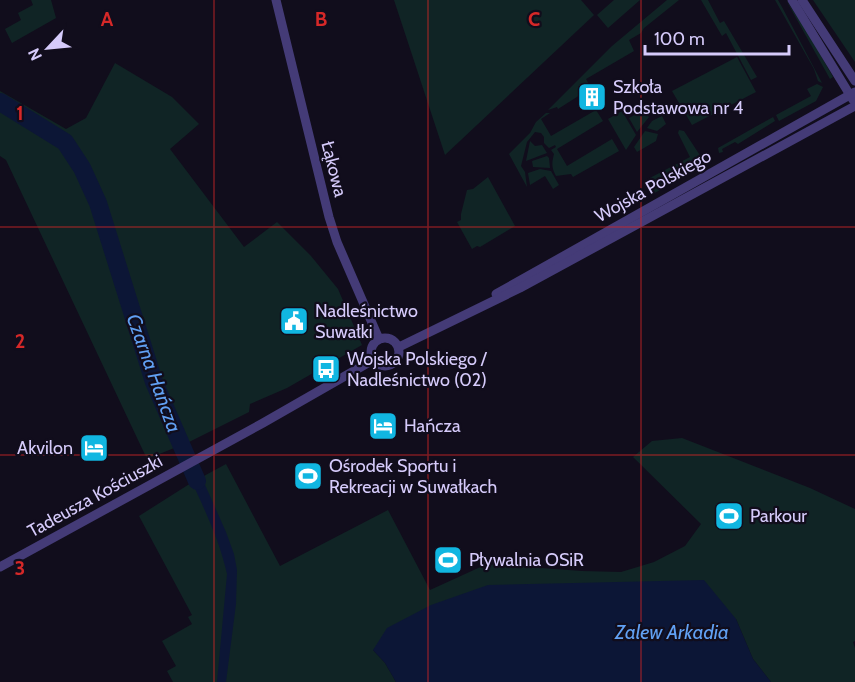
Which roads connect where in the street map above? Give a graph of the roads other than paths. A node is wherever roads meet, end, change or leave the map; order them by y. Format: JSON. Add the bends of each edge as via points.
{"nodes":[{"id":1,"x":276,"y":0,"type":"edge"},
{"id":2,"x":792,"y":0,"type":"edge"},
{"id":3,"x":802,"y":0,"type":"edge"},
{"id":4,"x":855,"y":81,"type":"edge"},
{"id":5,"x":854,"y":99,"type":"edge"},
{"id":6,"x":469,"y":312,"type":"junction"},
{"id":7,"x":379,"y":339,"type":"junction"},
{"id":8,"x":399,"y":347,"type":"junction"},
{"id":9,"x":373,"y":360,"type":"junction"},
{"id":10,"x":0,"y":567,"type":"edge"}],
"edges":[{"from":1,"to":7,"type":"street","name":"Łąkowa","via":[[329,217]]},
{"from":2,"to":5,"type":"street"},
{"from":3,"to":4,"type":"street"},
{"from":5,"to":6,"type":"street","name":"Wojska Polskiego","via":[[520,288]]},
{"from":5,"to":6,"type":"street","name":"Wojska Polskiego","via":[[736,158],[516,281]]},
{"from":6,"to":8,"type":"street"},
{"from":7,"to":8,"type":"street","via":[[389,338]]},
{"from":7,"to":9,"type":"street","via":[[371,350]]},
{"from":8,"to":9,"type":"street","via":[[398,360],[390,366],[380,366]]},
{"from":9,"to":10,"type":"street","name":"Tadeusza Kościuszki"}]}
